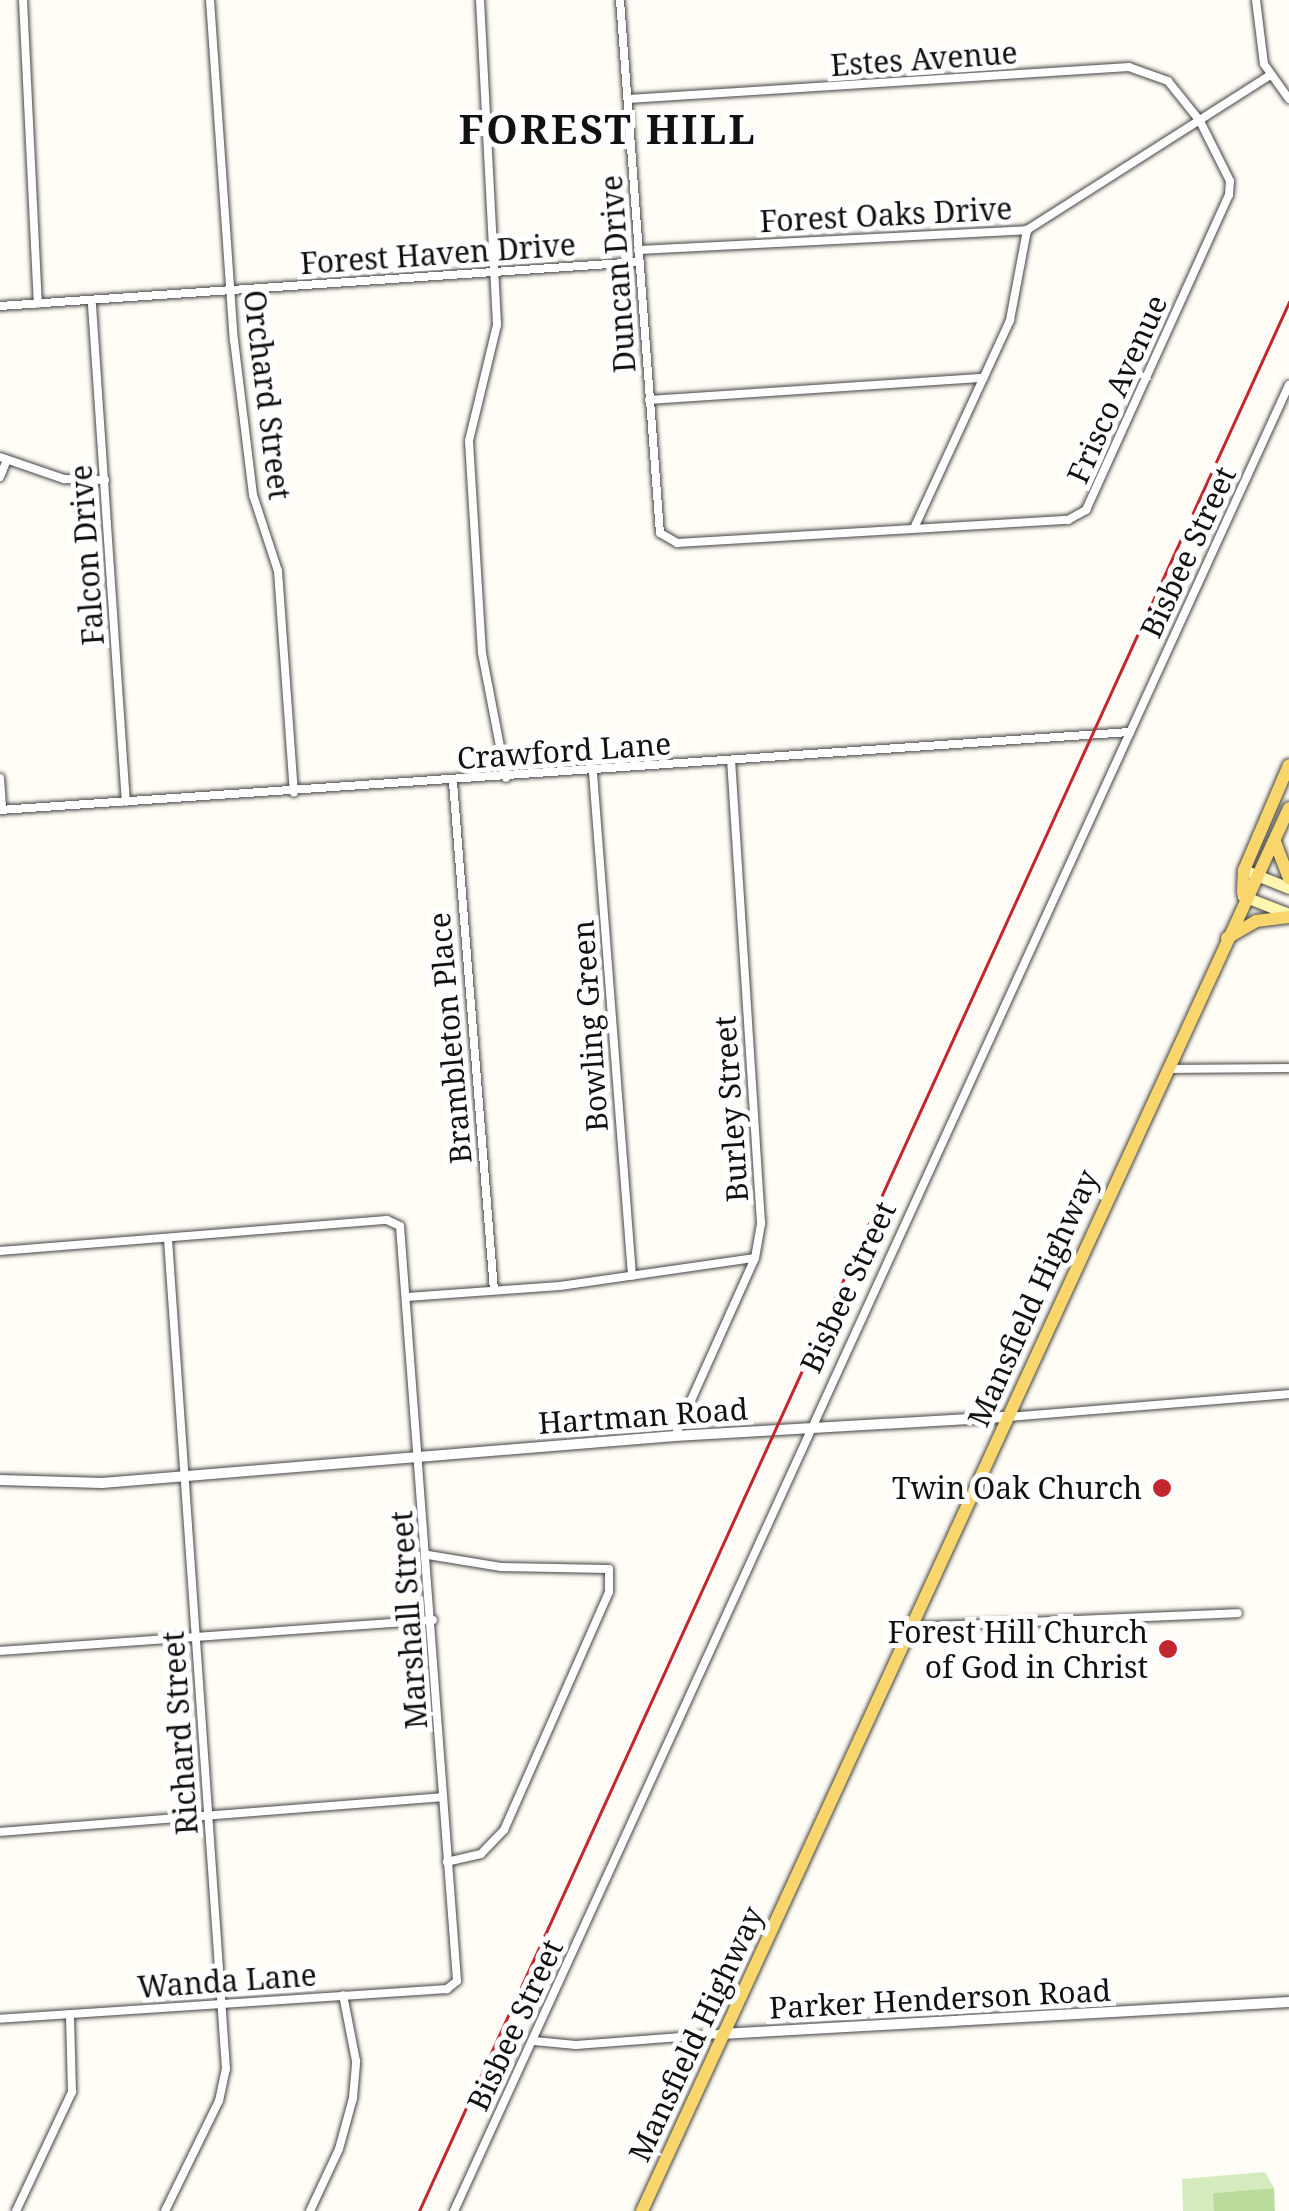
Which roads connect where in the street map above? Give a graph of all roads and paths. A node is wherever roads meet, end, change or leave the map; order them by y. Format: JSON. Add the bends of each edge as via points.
{"nodes":[{"id":1,"x":23,"y":0,"type":"edge"},
{"id":2,"x":210,"y":0,"type":"edge"},
{"id":3,"x":480,"y":0,"type":"edge"},
{"id":4,"x":620,"y":0,"type":"edge"},
{"id":5,"x":1256,"y":0,"type":"edge"},
{"id":6,"x":1270,"y":74,"type":"junction"},
{"id":7,"x":1289,"y":99,"type":"edge"},
{"id":8,"x":628,"y":100,"type":"junction"},
{"id":9,"x":1200,"y":121,"type":"junction"},
{"id":10,"x":1027,"y":230,"type":"junction"},
{"id":11,"x":638,"y":250,"type":"junction"},
{"id":12,"x":639,"y":262,"type":"junction"},
{"id":13,"x":496,"y":276,"type":"junction"},
{"id":14,"x":230,"y":291,"type":"junction"},
{"id":15,"x":38,"y":304,"type":"junction"},
{"id":16,"x":92,"y":305,"type":"junction"},
{"id":17,"x":0,"y":306,"type":"edge"},
{"id":18,"x":983,"y":378,"type":"junction"},
{"id":19,"x":1289,"y":385,"type":"edge"},
{"id":20,"x":649,"y":400,"type":"junction"},
{"id":21,"x":3,"y":458,"type":"edge"},
{"id":22,"x":0,"y":477,"type":"edge"},
{"id":23,"x":105,"y":480,"type":"junction"},
{"id":24,"x":915,"y":526,"type":"junction"},
{"id":25,"x":668,"y":540,"type":"joint"},
{"id":26,"x":1130,"y":732,"type":"junction"},
{"id":27,"x":731,"y":761,"type":"junction"},
{"id":28,"x":1289,"y":766,"type":"edge"},
{"id":29,"x":594,"y":773,"type":"junction"},
{"id":30,"x":0,"y":778,"type":"edge"},
{"id":31,"x":506,"y":778,"type":"junction"},
{"id":32,"x":453,"y":782,"type":"junction"},
{"id":33,"x":294,"y":792,"type":"junction"},
{"id":34,"x":126,"y":802,"type":"junction"},
{"id":35,"x":1289,"y":808,"type":"edge"},
{"id":36,"x":1,"y":810,"type":"edge"},
{"id":37,"x":1274,"y":840,"type":"junction"},
{"id":38,"x":1244,"y":870,"type":"junction"},
{"id":39,"x":1258,"y":876,"type":"junction"},
{"id":40,"x":1289,"y":878,"type":"edge"},
{"id":41,"x":1289,"y":888,"type":"edge"},
{"id":42,"x":1243,"y":896,"type":"junction"},
{"id":43,"x":1289,"y":915,"type":"edge"},
{"id":44,"x":1222,"y":943,"type":"junction"},
{"id":45,"x":1164,"y":1068,"type":"junction"},
{"id":46,"x":1289,"y":1068,"type":"edge"},
{"id":47,"x":168,"y":1240,"type":"junction"},
{"id":48,"x":0,"y":1251,"type":"edge"},
{"id":49,"x":755,"y":1258,"type":"junction"},
{"id":50,"x":632,"y":1275,"type":"junction"},
{"id":51,"x":494,"y":1290,"type":"junction"},
{"id":52,"x":407,"y":1297,"type":"junction"},
{"id":53,"x":1289,"y":1394,"type":"edge"},
{"id":54,"x":1006,"y":1417,"type":"junction"},
{"id":55,"x":805,"y":1432,"type":"junction"},
{"id":56,"x":675,"y":1436,"type":"junction"},
{"id":57,"x":421,"y":1460,"type":"junction"},
{"id":58,"x":184,"y":1473,"type":"junction"},
{"id":59,"x":0,"y":1480,"type":"edge"},
{"id":60,"x":428,"y":1555,"type":"junction"},
{"id":61,"x":1238,"y":1612,"type":"dead end"},
{"id":62,"x":433,"y":1620,"type":"junction"},
{"id":63,"x":909,"y":1627,"type":"junction"},
{"id":64,"x":195,"y":1636,"type":"junction"},
{"id":65,"x":0,"y":1651,"type":"edge"},
{"id":66,"x":442,"y":1797,"type":"junction"},
{"id":67,"x":210,"y":1817,"type":"junction"},
{"id":68,"x":0,"y":1832,"type":"edge"},
{"id":69,"x":447,"y":1862,"type":"junction"},
{"id":70,"x":456,"y":1987,"type":"joint"},
{"id":71,"x":344,"y":1995,"type":"junction"},
{"id":72,"x":1289,"y":2002,"type":"edge"},
{"id":73,"x":224,"y":2004,"type":"junction"},
{"id":74,"x":70,"y":2014,"type":"junction"},
{"id":75,"x":0,"y":2018,"type":"edge"},
{"id":76,"x":720,"y":2034,"type":"junction"},
{"id":77,"x":534,"y":2041,"type":"junction"},
{"id":78,"x":16,"y":2211,"type":"edge"},
{"id":79,"x":165,"y":2211,"type":"edge"},
{"id":80,"x":310,"y":2211,"type":"edge"},
{"id":81,"x":454,"y":2211,"type":"edge"},
{"id":82,"x":642,"y":2211,"type":"edge"}],
"edges":[{"from":1,"to":15,"type":"street"},
{"from":2,"to":14,"type":"street","name":"Orchard Street"},
{"from":3,"to":13,"type":"street"},
{"from":4,"to":8,"type":"street","name":"Duncan Drive"},
{"from":5,"to":6,"type":"street"},
{"from":6,"to":7,"type":"street"},
{"from":6,"to":9,"type":"street","name":"Forest Oaks Drive"},
{"from":8,"to":9,"type":"street","name":"Estes Avenue","via":[[1129,67],[1168,81]]},
{"from":8,"to":11,"type":"street","name":"Duncan Drive"},
{"from":9,"to":10,"type":"street","name":"Forest Oaks Drive"},
{"from":9,"to":24,"type":"street","name":"Frisco Avenue","via":[[1230,181],[1229,195],[1086,510],[1068,520]]},
{"from":10,"to":11,"type":"street","name":"Forest Oaks Drive"},
{"from":10,"to":18,"type":"street","via":[[1014,308]]},
{"from":11,"to":12,"type":"street","name":"Duncan Drive"},
{"from":12,"to":13,"type":"street","name":"Forest Haven Drive"},
{"from":12,"to":20,"type":"street","name":"Duncan Drive"},
{"from":13,"to":14,"type":"street","name":"Forest Haven Drive"},
{"from":13,"to":31,"type":"street","via":[[493,354],[471,412],[469,441],[482,653]]},
{"from":14,"to":16,"type":"street","name":"Forest Haven Drive"},
{"from":14,"to":33,"type":"street","name":"Orchard Street","via":[[253,495],[278,571]]},
{"from":15,"to":16,"type":"street","name":"Forest Haven Drive"},
{"from":15,"to":17,"type":"street","name":"Forest Haven Drive"},
{"from":16,"to":23,"type":"street","name":"Falcon Drive"},
{"from":18,"to":20,"type":"street"},
{"from":18,"to":24,"type":"street"},
{"from":19,"to":26,"type":"street","name":"Bisbee Street"},
{"from":20,"to":25,"type":"street","name":"Duncan Drive","via":[[656,521]]},
{"from":21,"to":22,"type":"street"},
{"from":21,"to":23,"type":"street","via":[[64,479]]},
{"from":23,"to":34,"type":"street","name":"Falcon Drive"},
{"from":24,"to":25,"type":"street","name":"Frisco Avenue"},
{"from":26,"to":27,"type":"street","name":"Crawford Lane"},
{"from":26,"to":55,"type":"street","name":"Bisbee Street"},
{"from":27,"to":29,"type":"street","name":"Crawford Lane"},
{"from":27,"to":49,"type":"street","name":"Burley Street","via":[[761,1223]]},
{"from":28,"to":38,"type":"main road","name":"Mansfield Highway"},
{"from":29,"to":31,"type":"street","name":"Crawford Lane"},
{"from":29,"to":50,"type":"street","name":"Bowling Green"},
{"from":30,"to":36,"type":"street"},
{"from":31,"to":32,"type":"street","name":"Crawford Lane"},
{"from":32,"to":33,"type":"street","name":"Crawford Lane"},
{"from":32,"to":51,"type":"street","name":"Brambleton Place"},
{"from":33,"to":34,"type":"street","name":"Crawford Lane"},
{"from":34,"to":36,"type":"street","name":"Crawford Lane"},
{"from":35,"to":37,"type":"main road","name":"Mansfield Highway"},
{"from":37,"to":39,"type":"main road","name":"Mansfield Highway"},
{"from":37,"to":40,"type":"main road"},
{"from":38,"to":39,"type":"main road"},
{"from":38,"to":42,"type":"main road","name":"Mansfield Highway"},
{"from":39,"to":41,"type":"main road"},
{"from":39,"to":42,"type":"main road","name":"Mansfield Highway"},
{"from":42,"to":43,"type":"main road"},
{"from":42,"to":44,"type":"main road","name":"Mansfield Highway"},
{"from":43,"to":44,"type":"main road","via":[[1256,922]]},
{"from":44,"to":45,"type":"main road","name":"Mansfield Highway"},
{"from":45,"to":46,"type":"street"},
{"from":45,"to":54,"type":"main road","name":"Mansfield Highway"},
{"from":47,"to":48,"type":"street"},
{"from":47,"to":52,"type":"street","name":"Marshall Street","via":[[387,1220],[400,1226]]},
{"from":47,"to":58,"type":"street","name":"Richard Street"},
{"from":49,"to":50,"type":"street"},
{"from":49,"to":56,"type":"street","name":"Burley Street"},
{"from":50,"to":51,"type":"street"},
{"from":51,"to":52,"type":"street"},
{"from":52,"to":57,"type":"street","name":"Marshall Street"},
{"from":53,"to":54,"type":"street","name":"Hartman Road"},
{"from":54,"to":55,"type":"street","name":"Hartman Road"},
{"from":54,"to":63,"type":"main road","name":"Mansfield Highway"},
{"from":55,"to":56,"type":"street","name":"Hartman Road"},
{"from":55,"to":77,"type":"street","name":"Bisbee Street"},
{"from":56,"to":57,"type":"street","name":"Hartman Road"},
{"from":57,"to":58,"type":"street","name":"Hartman Road"},
{"from":57,"to":60,"type":"street","name":"Marshall Street"},
{"from":58,"to":59,"type":"street","name":"Hartman Road","via":[[102,1483]]},
{"from":58,"to":64,"type":"street","name":"Richard Street"},
{"from":60,"to":62,"type":"street","name":"Marshall Street"},
{"from":60,"to":69,"type":"street","via":[[501,1567],[609,1569],[609,1592],[504,1830],[482,1854]]},
{"from":61,"to":63,"type":"street"},
{"from":62,"to":64,"type":"street"},
{"from":62,"to":66,"type":"street","name":"Marshall Street"},
{"from":63,"to":76,"type":"main road","name":"Mansfield Highway"},
{"from":64,"to":65,"type":"street"},
{"from":64,"to":67,"type":"street","name":"Richard Street"},
{"from":66,"to":67,"type":"street"},
{"from":66,"to":69,"type":"street","name":"Marshall Street"},
{"from":67,"to":68,"type":"street"},
{"from":67,"to":73,"type":"street","name":"Richard Street"},
{"from":69,"to":70,"type":"street","name":"Marshall Street"},
{"from":70,"to":71,"type":"street","name":"Wanda Lane"},
{"from":71,"to":73,"type":"street","name":"Wanda Lane"},
{"from":71,"to":80,"type":"street","via":[[356,2061],[353,2098],[339,2149]]},
{"from":72,"to":76,"type":"street","name":"Parker Henderson Road"},
{"from":73,"to":74,"type":"street","name":"Wanda Lane"},
{"from":73,"to":79,"type":"street","name":"Richard Street","via":[[224,2084]]},
{"from":74,"to":75,"type":"street","name":"Wanda Lane"},
{"from":74,"to":78,"type":"street","via":[[72,2092]]},
{"from":76,"to":77,"type":"street","name":"Parker Henderson Road","via":[[576,2045]]},
{"from":76,"to":82,"type":"main road","name":"Mansfield Highway"},
{"from":77,"to":81,"type":"street","name":"Bisbee Street"}]}
